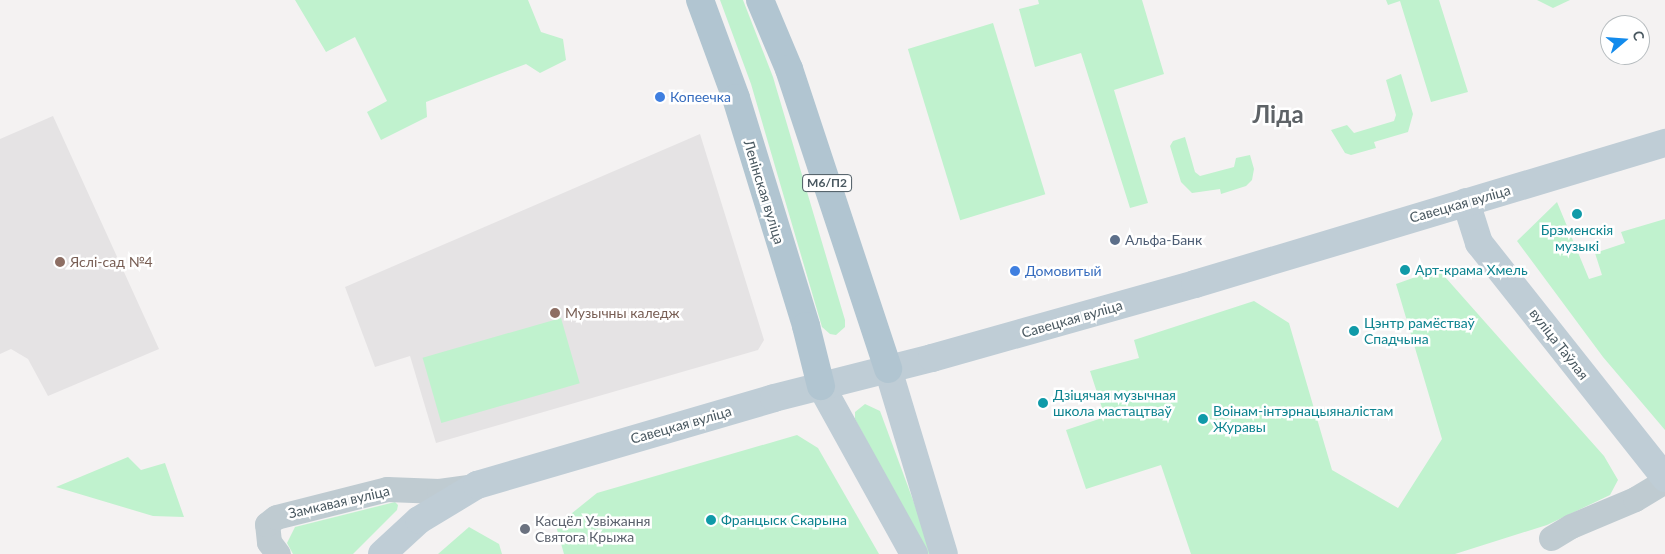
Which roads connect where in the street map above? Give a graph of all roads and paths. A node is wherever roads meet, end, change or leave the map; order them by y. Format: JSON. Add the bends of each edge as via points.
{"nodes":[{"id":1,"x":700,"y":0,"type":"edge"},
{"id":2,"x":760,"y":0,"type":"edge"},
{"id":3,"x":1665,"y":143,"type":"edge"},
{"id":4,"x":1466,"y":202,"type":"junction"},
{"id":5,"x":888,"y":369,"type":"junction"},
{"id":6,"x":821,"y":386,"type":"junction"},
{"id":7,"x":1665,"y":480,"type":"edge"},
{"id":8,"x":477,"y":485,"type":"junction"},
{"id":9,"x":1551,"y":538,"type":"dead end"},
{"id":10,"x":278,"y":554,"type":"edge"},
{"id":11,"x":382,"y":554,"type":"edge"},
{"id":12,"x":914,"y":554,"type":"edge"},
{"id":13,"x":944,"y":554,"type":"edge"}],
"edges":[{"from":1,"to":6,"type":"main road","name":"Ленінская вуліца","via":[[736,98],[806,326]]},
{"from":2,"to":5,"type":"main road","number":"М6/П2","via":[[789,69]]},
{"from":3,"to":4,"type":"main road","name":"Савецкая вуліца"},
{"from":4,"to":5,"type":"main road","name":"Савецкая вуліца","via":[[1185,287]]},
{"from":4,"to":7,"type":"main road","name":"вуліца Таўлая","via":[[1479,243]]},
{"from":5,"to":6,"type":"main road","name":"Савецкая вуліца"},
{"from":5,"to":13,"type":"main road"},
{"from":6,"to":8,"type":"main road","name":"Савецкая вуліца"},
{"from":6,"to":12,"type":"main road"},
{"from":7,"to":9,"type":"street","via":[[1635,499]]},
{"from":8,"to":10,"type":"street","name":"Замкавая вуліца","via":[[439,491],[387,489],[276,517],[267,524],[269,542]]},
{"from":8,"to":11,"type":"main road","name":"Савецкая вуліца","via":[[419,520]]}]}
